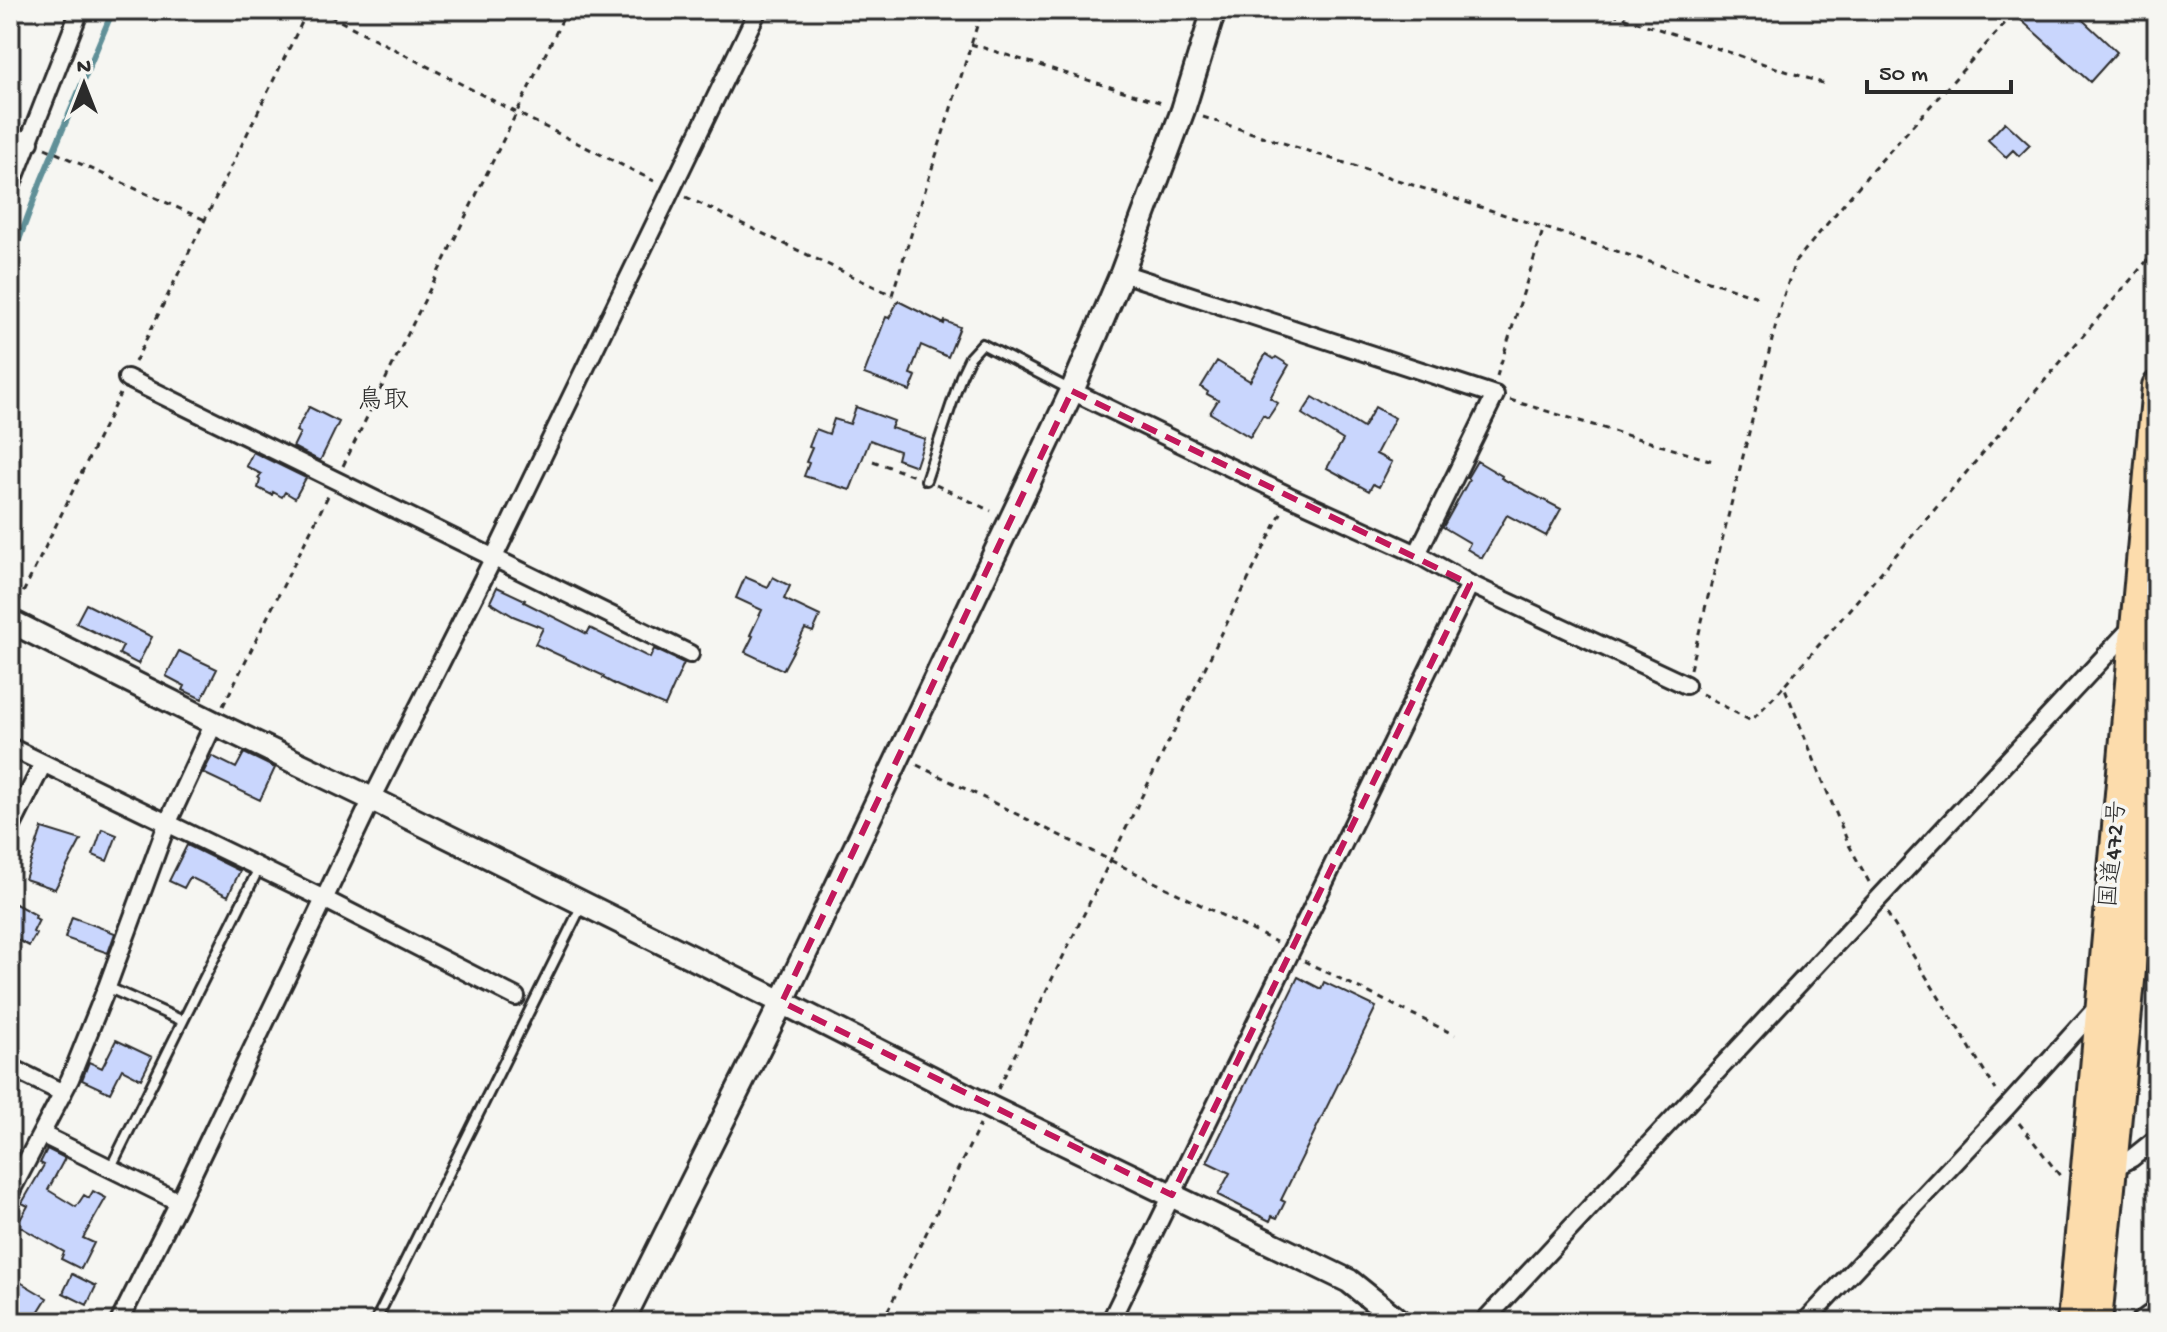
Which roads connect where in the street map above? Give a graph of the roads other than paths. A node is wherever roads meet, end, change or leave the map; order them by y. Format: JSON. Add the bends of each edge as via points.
{"nodes":[{"id":1,"x":80,"y":10,"type":"edge"},
{"id":2,"x":758,"y":10,"type":"edge"},
{"id":3,"x":1214,"y":10,"type":"edge"},
{"id":4,"x":10,"y":135,"type":"edge"},
{"id":5,"x":30,"y":142,"type":"junction"},
{"id":6,"x":10,"y":189,"type":"edge"},
{"id":7,"x":1122,"y":273,"type":"junction"},
{"id":8,"x":127,"y":378,"type":"road end"},
{"id":9,"x":2157,"y":386,"type":"edge"},
{"id":10,"x":1072,"y":391,"type":"junction"},
{"id":11,"x":926,"y":480,"type":"road end"},
{"id":12,"x":1417,"y":554,"type":"junction"},
{"id":13,"x":494,"y":557,"type":"junction"},
{"id":14,"x":1470,"y":584,"type":"junction"},
{"id":15,"x":13,"y":613,"type":"edge"},
{"id":16,"x":2137,"y":622,"type":"junction"},
{"id":17,"x":690,"y":654,"type":"dead end"},
{"id":18,"x":2157,"y":660,"type":"edge"},
{"id":19,"x":1686,"y":685,"type":"road end"},
{"id":20,"x":214,"y":723,"type":"junction"},
{"id":21,"x":10,"y":747,"type":"edge"},
{"id":22,"x":43,"y":764,"type":"junction"},
{"id":23,"x":372,"y":799,"type":"junction"},
{"id":24,"x":167,"y":824,"type":"junction"},
{"id":25,"x":10,"y":830,"type":"edge"},
{"id":26,"x":259,"y":868,"type":"junction"},
{"id":27,"x":324,"y":899,"type":"junction"},
{"id":28,"x":582,"y":904,"type":"junction"},
{"id":29,"x":107,"y":987,"type":"junction"},
{"id":30,"x":516,"y":997,"type":"dead end"},
{"id":31,"x":782,"y":1002,"type":"junction"},
{"id":32,"x":2101,"y":1003,"type":"junction"},
{"id":33,"x":183,"y":1021,"type":"junction"},
{"id":34,"x":10,"y":1067,"type":"edge"},
{"id":35,"x":63,"y":1093,"type":"junction"},
{"id":36,"x":41,"y":1134,"type":"junction"},
{"id":37,"x":2157,"y":1138,"type":"edge"},
{"id":38,"x":111,"y":1167,"type":"junction"},
{"id":39,"x":2112,"y":1169,"type":"junction"},
{"id":40,"x":10,"y":1193,"type":"edge"},
{"id":41,"x":1172,"y":1195,"type":"junction"},
{"id":42,"x":179,"y":1202,"type":"junction"},
{"id":43,"x":2157,"y":1309,"type":"edge"},
{"id":44,"x":119,"y":1322,"type":"edge"},
{"id":45,"x":375,"y":1322,"type":"edge"},
{"id":46,"x":622,"y":1322,"type":"edge"},
{"id":47,"x":1110,"y":1322,"type":"edge"},
{"id":48,"x":1400,"y":1322,"type":"edge"},
{"id":49,"x":1483,"y":1322,"type":"edge"},
{"id":50,"x":1805,"y":1322,"type":"edge"},
{"id":51,"x":2072,"y":1322,"type":"edge"},
{"id":52,"x":2097,"y":1322,"type":"edge"},
{"id":53,"x":2139,"y":1322,"type":"edge"}],
"edges":[{"from":1,"to":5,"type":"street"},
{"from":2,"to":13,"type":"street"},
{"from":3,"to":7,"type":"street"},
{"from":4,"to":5,"type":"street"},
{"from":5,"to":6,"type":"street"},
{"from":7,"to":10,"type":"street"},
{"from":7,"to":12,"type":"street","via":[[1493,394]]},
{"from":8,"to":13,"type":"street"},
{"from":9,"to":16,"type":"highway","name":"国道472号"},
{"from":10,"to":11,"type":"lane","via":[[982,344],[961,376]]},
{"from":10,"to":12,"type":"street"},
{"from":10,"to":31,"type":"street"},
{"from":12,"to":14,"type":"street"},
{"from":13,"to":17,"type":"street"},
{"from":13,"to":23,"type":"street"},
{"from":14,"to":19,"type":"street"},
{"from":14,"to":41,"type":"street"},
{"from":15,"to":20,"type":"street"},
{"from":16,"to":32,"type":"highway","name":"国道472号"},
{"from":16,"to":49,"type":"street"},
{"from":18,"to":39,"type":"highway","name":"国道472号"},
{"from":20,"to":23,"type":"street"},
{"from":20,"to":24,"type":"street"},
{"from":21,"to":22,"type":"street"},
{"from":22,"to":24,"type":"street"},
{"from":22,"to":25,"type":"street"},
{"from":23,"to":27,"type":"street"},
{"from":23,"to":28,"type":"street"},
{"from":24,"to":26,"type":"street"},
{"from":24,"to":29,"type":"street"},
{"from":26,"to":27,"type":"street"},
{"from":26,"to":33,"type":"lane"},
{"from":27,"to":30,"type":"street"},
{"from":27,"to":42,"type":"street"},
{"from":28,"to":31,"type":"street"},
{"from":28,"to":45,"type":"lane"},
{"from":29,"to":33,"type":"lane"},
{"from":29,"to":35,"type":"street"},
{"from":31,"to":41,"type":"street"},
{"from":31,"to":46,"type":"street"},
{"from":32,"to":50,"type":"street"},
{"from":32,"to":51,"type":"highway","name":"国道472号"},
{"from":33,"to":38,"type":"lane"},
{"from":34,"to":35,"type":"street"},
{"from":35,"to":36,"type":"street"},
{"from":36,"to":38,"type":"street"},
{"from":36,"to":40,"type":"street"},
{"from":37,"to":39,"type":"street"},
{"from":38,"to":42,"type":"street"},
{"from":39,"to":52,"type":"highway","name":"国道472号"},
{"from":41,"to":47,"type":"street"},
{"from":41,"to":48,"type":"street","via":[[1349,1281]]},
{"from":42,"to":44,"type":"street"},
{"from":43,"to":53,"type":"street"}]}
